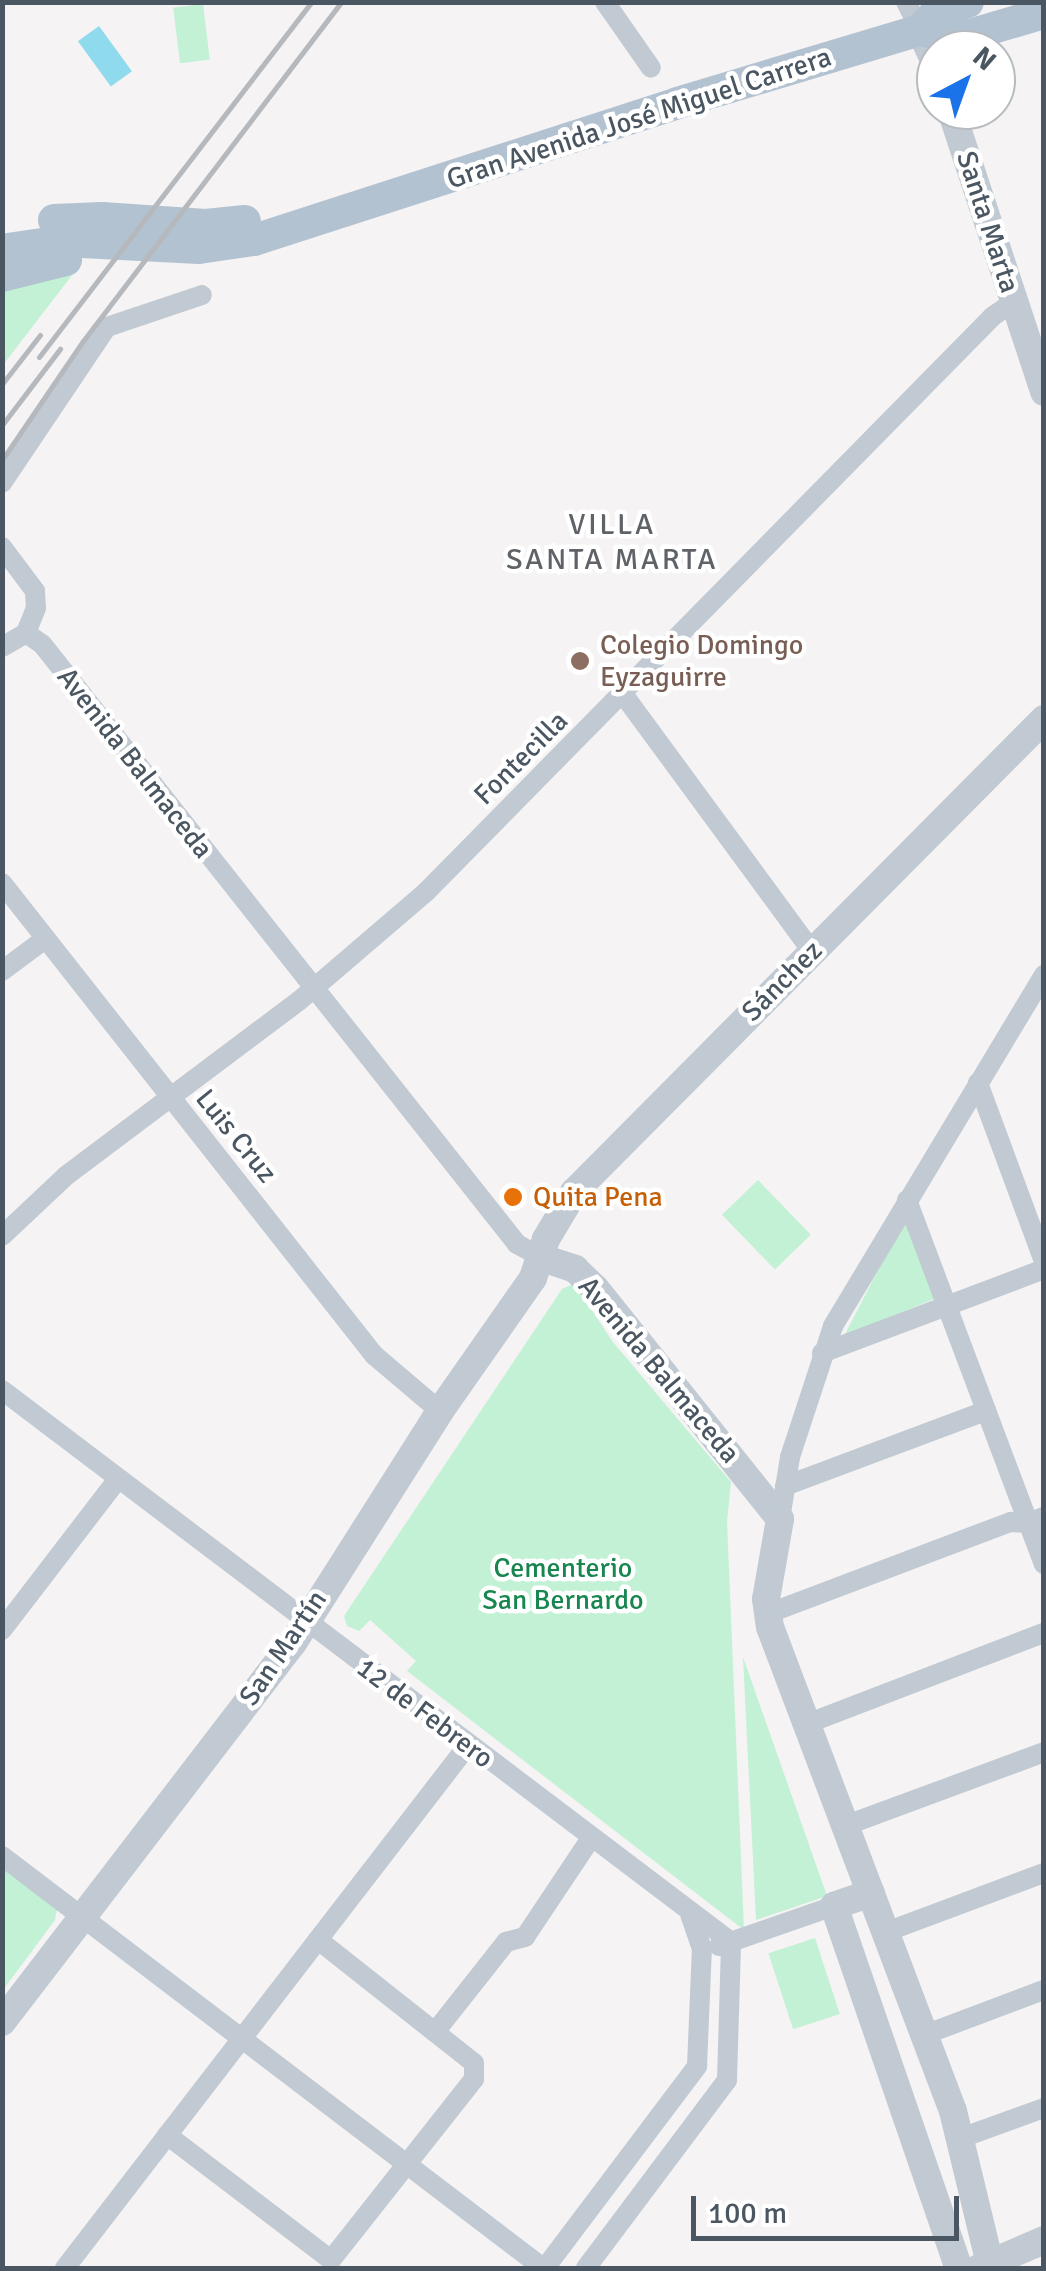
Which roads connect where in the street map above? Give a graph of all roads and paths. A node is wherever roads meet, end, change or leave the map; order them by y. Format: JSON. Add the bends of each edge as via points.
{"nodes":[{"id":1,"x":605,"y":2,"type":"edge"},
{"id":2,"x":968,"y":2,"type":"edge"},
{"id":3,"x":1044,"y":13,"type":"edge"},
{"id":4,"x":913,"y":16,"type":"edge"},
{"id":5,"x":651,"y":68,"type":"dead end"},
{"id":6,"x":958,"y":130,"type":"edge"},
{"id":7,"x":358,"y":208,"type":"junction"},
{"id":8,"x":2,"y":236,"type":"edge"},
{"id":9,"x":44,"y":243,"type":"junction"},
{"id":10,"x":2,"y":250,"type":"edge"},
{"id":11,"x":2,"y":266,"type":"edge"},
{"id":12,"x":2,"y":276,"type":"edge"},
{"id":13,"x":202,"y":295,"type":"dead end"},
{"id":14,"x":1014,"y":302,"type":"junction"},
{"id":15,"x":1044,"y":392,"type":"edge"},
{"id":16,"x":2,"y":482,"type":"edge"},
{"id":17,"x":2,"y":547,"type":"edge"},
{"id":18,"x":26,"y":633,"type":"junction"},
{"id":19,"x":2,"y":647,"type":"edge"},
{"id":20,"x":622,"y":694,"type":"junction"},
{"id":21,"x":1044,"y":719,"type":"edge"},
{"id":22,"x":2,"y":883,"type":"edge"},
{"id":23,"x":45,"y":939,"type":"junction"},
{"id":24,"x":812,"y":951,"type":"junction"},
{"id":25,"x":2,"y":971,"type":"edge"},
{"id":26,"x":1043,"y":977,"type":"edge"},
{"id":27,"x":313,"y":990,"type":"junction"},
{"id":28,"x":978,"y":1083,"type":"junction"},
{"id":29,"x":170,"y":1098,"type":"junction"},
{"id":30,"x":907,"y":1200,"type":"junction"},
{"id":31,"x":2,"y":1236,"type":"edge"},
{"id":32,"x":542,"y":1258,"type":"junction"},
{"id":33,"x":1044,"y":1261,"type":"edge"},
{"id":34,"x":1044,"y":1269,"type":"edge"},
{"id":35,"x":947,"y":1306,"type":"junction"},
{"id":36,"x":822,"y":1353,"type":"junction"},
{"id":37,"x":2,"y":1390,"type":"edge"},
{"id":38,"x":440,"y":1410,"type":"junction"},
{"id":39,"x":986,"y":1411,"type":"junction"},
{"id":40,"x":117,"y":1480,"type":"junction"},
{"id":41,"x":785,"y":1486,"type":"junction"},
{"id":42,"x":780,"y":1519,"type":"junction"},
{"id":43,"x":1036,"y":1520,"type":"edge"},
{"id":44,"x":1044,"y":1564,"type":"edge"},
{"id":45,"x":767,"y":1614,"type":"junction"},
{"id":46,"x":304,"y":1622,"type":"junction"},
{"id":47,"x":2,"y":1630,"type":"edge"},
{"id":48,"x":1044,"y":1633,"type":"edge"},
{"id":49,"x":809,"y":1723,"type":"junction"},
{"id":50,"x":468,"y":1745,"type":"junction"},
{"id":51,"x":1044,"y":1752,"type":"edge"},
{"id":52,"x":847,"y":1826,"type":"junction"},
{"id":53,"x":590,"y":1838,"type":"junction"},
{"id":54,"x":2,"y":1856,"type":"edge"},
{"id":55,"x":1044,"y":1873,"type":"edge"},
{"id":56,"x":871,"y":1893,"type":"junction"},
{"id":57,"x":834,"y":1906,"type":"junction"},
{"id":58,"x":690,"y":1913,"type":"junction"},
{"id":59,"x":82,"y":1918,"type":"junction"},
{"id":60,"x":886,"y":1932,"type":"junction"},
{"id":61,"x":318,"y":1940,"type":"junction"},
{"id":62,"x":731,"y":1942,"type":"junction"},
{"id":63,"x":702,"y":1959,"type":"junction"},
{"id":64,"x":1044,"y":1990,"type":"edge"},
{"id":65,"x":2,"y":2022,"type":"edge"},
{"id":66,"x":435,"y":2032,"type":"junction"},
{"id":67,"x":924,"y":2035,"type":"junction"},
{"id":68,"x":242,"y":2038,"type":"junction"},
{"id":69,"x":1044,"y":2108,"type":"edge"},
{"id":70,"x":168,"y":2135,"type":"junction"},
{"id":71,"x":961,"y":2138,"type":"junction"},
{"id":72,"x":408,"y":2163,"type":"junction"},
{"id":73,"x":1044,"y":2240,"type":"edge"},
{"id":74,"x":986,"y":2266,"type":"edge"},
{"id":75,"x":65,"y":2268,"type":"edge"},
{"id":76,"x":544,"y":2268,"type":"edge"},
{"id":77,"x":586,"y":2268,"type":"edge"},
{"id":78,"x":959,"y":2268,"type":"edge"}],
"edges":[{"from":1,"to":5,"type":"street"},
{"from":2,"to":4,"type":"main road","name":"Gran Avenida José Miguel Carrera"},
{"from":3,"to":4,"type":"main road","name":"Gran Avenida José Miguel Carrera","via":[[954,38]]},
{"from":4,"to":7,"type":"main road","name":"Gran Avenida José Miguel Carrera"},
{"from":6,"to":14,"type":"street","name":"Santa Marta"},
{"from":7,"to":8,"type":"main road","name":"Gran Avenida José Miguel Carrera","via":[[206,225],[64,219]]},
{"from":7,"to":9,"type":"main road","name":"Gran Avenida José Miguel Carrera","via":[[236,244]]},
{"from":7,"to":12,"type":"main road","name":"Gran Avenida José Miguel Carrera","via":[[274,253],[228,267],[180,270],[73,259]]},
{"from":9,"to":10,"type":"main road","name":"Gran Avenida José Miguel Carrera"},
{"from":9,"to":11,"type":"main road","name":"Gran Avenida José Miguel Carrera"},
{"from":13,"to":16,"type":"street","via":[[107,328]]},
{"from":14,"to":15,"type":"street","name":"Santa Marta"},
{"from":14,"to":20,"type":"street","name":"Fontecilla"},
{"from":17,"to":18,"type":"street","via":[[36,591]]},
{"from":18,"to":19,"type":"street"},
{"from":18,"to":27,"type":"street","name":"Avenida Balmaceda","via":[[42,644]]},
{"from":20,"to":24,"type":"street"},
{"from":20,"to":27,"type":"street","name":"Fontecilla","via":[[426,892]]},
{"from":21,"to":24,"type":"street","name":"Sánchez"},
{"from":22,"to":23,"type":"street","name":"Luis Cruz"},
{"from":23,"to":25,"type":"street"},
{"from":23,"to":29,"type":"street","name":"Luis Cruz"},
{"from":24,"to":32,"type":"street","name":"Sánchez","via":[[574,1192],[550,1229]]},
{"from":26,"to":28,"type":"street"},
{"from":27,"to":29,"type":"street","name":"Fontecilla"},
{"from":27,"to":32,"type":"street","name":"Avenida Balmaceda","via":[[517,1244]]},
{"from":28,"to":30,"type":"street"},
{"from":28,"to":33,"type":"street"},
{"from":29,"to":31,"type":"street","name":"Fontecilla","via":[[67,1175]]},
{"from":29,"to":38,"type":"street","name":"Luis Cruz","via":[[374,1355]]},
{"from":30,"to":35,"type":"street"},
{"from":30,"to":36,"type":"street"},
{"from":32,"to":38,"type":"street","name":"San Martín"},
{"from":32,"to":42,"type":"street","name":"Avenida Balmaceda","via":[[576,1270],[594,1288]]},
{"from":34,"to":35,"type":"street"},
{"from":35,"to":36,"type":"street"},
{"from":35,"to":39,"type":"street"},
{"from":36,"to":41,"type":"street"},
{"from":37,"to":40,"type":"street","name":"12 de Febrero"},
{"from":38,"to":46,"type":"street","name":"San Martín"},
{"from":39,"to":41,"type":"street"},
{"from":39,"to":43,"type":"street"},
{"from":40,"to":46,"type":"street","name":"12 de Febrero"},
{"from":40,"to":47,"type":"street"},
{"from":41,"to":42,"type":"street"},
{"from":42,"to":45,"type":"street"},
{"from":43,"to":44,"type":"street"},
{"from":43,"to":45,"type":"street","via":[[1011,1522]]},
{"from":45,"to":49,"type":"street"},
{"from":46,"to":50,"type":"street","name":"12 de Febrero"},
{"from":46,"to":59,"type":"street","name":"San Martín"},
{"from":48,"to":49,"type":"street"},
{"from":49,"to":52,"type":"street"},
{"from":50,"to":53,"type":"street","name":"12 de Febrero"},
{"from":50,"to":61,"type":"street"},
{"from":51,"to":52,"type":"street"},
{"from":52,"to":56,"type":"street"},
{"from":53,"to":58,"type":"street","name":"12 de Febrero"},
{"from":53,"to":66,"type":"street","via":[[525,1937],[506,1942]]},
{"from":54,"to":59,"type":"street"},
{"from":55,"to":60,"type":"street"},
{"from":56,"to":57,"type":"street"},
{"from":56,"to":60,"type":"street"},
{"from":57,"to":62,"type":"street"},
{"from":57,"to":78,"type":"street"},
{"from":58,"to":62,"type":"street","name":"12 de Febrero"},
{"from":58,"to":63,"type":"street"},
{"from":59,"to":65,"type":"street","name":"San Martín"},
{"from":59,"to":68,"type":"street"},
{"from":60,"to":67,"type":"street"},
{"from":61,"to":66,"type":"street"},
{"from":61,"to":68,"type":"street"},
{"from":62,"to":63,"type":"street"},
{"from":62,"to":77,"type":"street","via":[[728,2080]]},
{"from":63,"to":76,"type":"street","via":[[694,2073]]},
{"from":64,"to":67,"type":"street"},
{"from":66,"to":72,"type":"street","via":[[474,2063],[474,2080]]},
{"from":67,"to":71,"type":"street"},
{"from":68,"to":70,"type":"street"},
{"from":68,"to":72,"type":"street"},
{"from":69,"to":71,"type":"street"},
{"from":70,"to":72,"type":"street","via":[[332,2260]]},
{"from":70,"to":75,"type":"street"},
{"from":71,"to":74,"type":"street"},
{"from":72,"to":76,"type":"street"},
{"from":73,"to":74,"type":"street"}]}
